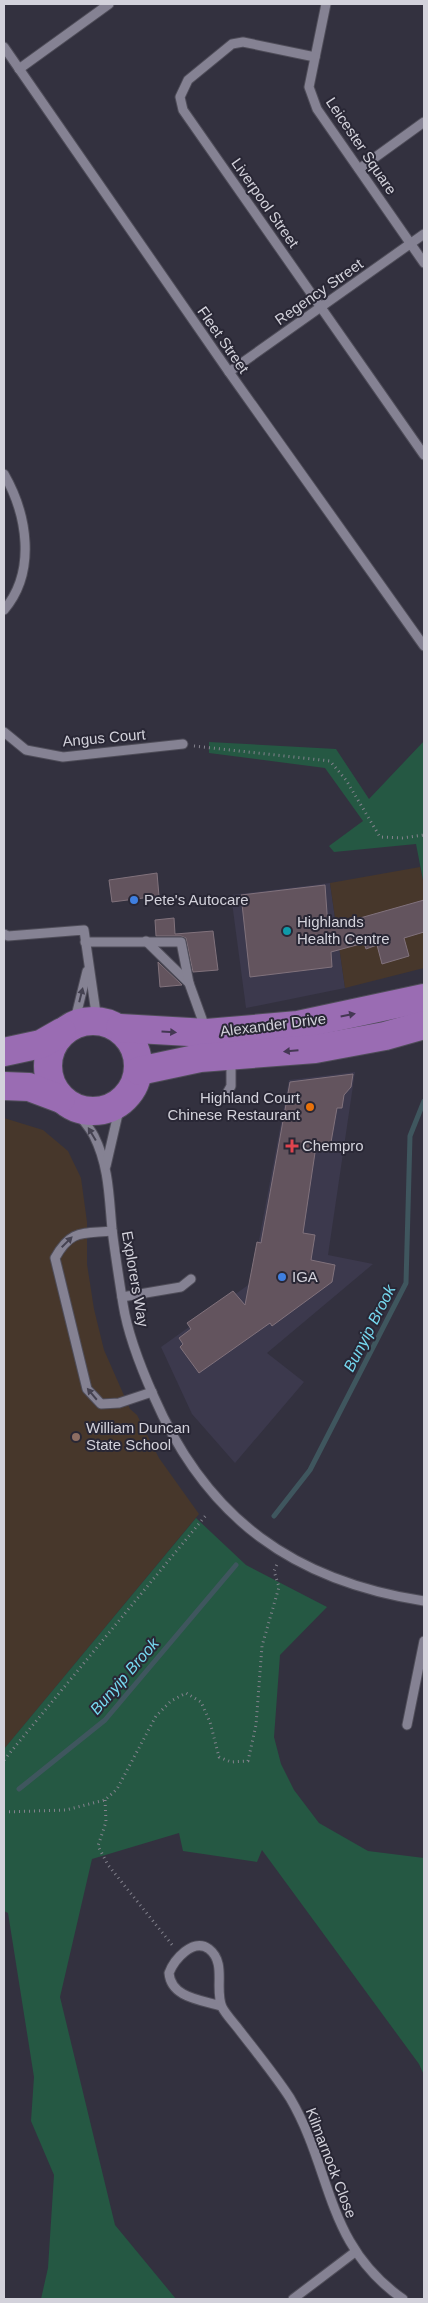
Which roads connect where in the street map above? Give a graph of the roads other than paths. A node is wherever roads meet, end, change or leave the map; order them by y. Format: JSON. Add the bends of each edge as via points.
{"nodes":[{"id":1,"x":109,"y":4,"type":"edge"},
{"id":2,"x":326,"y":4,"type":"edge"},
{"id":3,"x":4,"y":47,"type":"edge"},
{"id":4,"x":316,"y":56,"type":"junction"},
{"id":5,"x":19,"y":68,"type":"junction"},
{"id":6,"x":424,"y":122,"type":"edge"},
{"id":7,"x":359,"y":169,"type":"junction"},
{"id":8,"x":424,"y":234,"type":"edge"},
{"id":9,"x":411,"y":243,"type":"junction"},
{"id":10,"x":424,"y":263,"type":"edge"},
{"id":11,"x":321,"y":307,"type":"junction"},
{"id":12,"x":229,"y":372,"type":"junction"},
{"id":13,"x":424,"y":455,"type":"edge"},
{"id":14,"x":4,"y":474,"type":"edge"},
{"id":15,"x":4,"y":610,"type":"edge"},
{"id":16,"x":424,"y":646,"type":"edge"},
{"id":17,"x":4,"y":732,"type":"edge"},
{"id":18,"x":183,"y":744,"type":"road end"},
{"id":19,"x":4,"y":934,"type":"edge"},
{"id":20,"x":146,"y":941,"type":"junction"},
{"id":21,"x":85,"y":942,"type":"junction"},
{"id":22,"x":89,"y":966,"type":"junction"},
{"id":23,"x":189,"y":982,"type":"junction"},
{"id":24,"x":424,"y":998,"type":"edge"},
{"id":25,"x":424,"y":1025,"type":"edge"},
{"id":26,"x":88,"y":1026,"type":"junction"},
{"id":27,"x":207,"y":1033,"type":"junction"},
{"id":28,"x":4,"y":1052,"type":"edge"},
{"id":29,"x":232,"y":1055,"type":"junction"},
{"id":30,"x":138,"y":1071,"type":"junction"},
{"id":31,"x":4,"y":1086,"type":"edge"},
{"id":32,"x":226,"y":1095,"type":"dead end"},
{"id":33,"x":121,"y":1101,"type":"junction"},
{"id":34,"x":66,"y":1103,"type":"junction"},
{"id":35,"x":106,"y":1166,"type":"junction"},
{"id":36,"x":112,"y":1231,"type":"junction"},
{"id":37,"x":192,"y":1279,"type":"dead end"},
{"id":38,"x":122,"y":1297,"type":"junction"},
{"id":39,"x":152,"y":1392,"type":"junction"},
{"id":40,"x":424,"y":1602,"type":"edge"},
{"id":41,"x":424,"y":1641,"type":"edge"},
{"id":42,"x":407,"y":1725,"type":"dead end"},
{"id":43,"x":222,"y":2006,"type":"junction"},
{"id":44,"x":356,"y":2252,"type":"junction"},
{"id":45,"x":293,"y":2299,"type":"edge"},
{"id":46,"x":403,"y":2299,"type":"edge"}],
"edges":[{"from":1,"to":5,"type":"street"},
{"from":2,"to":4,"type":"street","name":"Leicester Square"},
{"from":3,"to":5,"type":"street","name":"Fleet Street"},
{"from":4,"to":7,"type":"street","name":"Leicester Square","via":[[309,86],[317,108]]},
{"from":4,"to":11,"type":"street","name":"Liverpool Street","via":[[243,42],[232,44],[188,80],[180,98],[182,110]]},
{"from":5,"to":12,"type":"street","name":"Fleet Street"},
{"from":6,"to":7,"type":"street"},
{"from":7,"to":9,"type":"street","name":"Leicester Square"},
{"from":8,"to":9,"type":"street","name":"Regency Street"},
{"from":9,"to":10,"type":"street","name":"Leicester Square"},
{"from":9,"to":11,"type":"street","name":"Regency Street"},
{"from":11,"to":12,"type":"street","name":"Regency Street"},
{"from":11,"to":13,"type":"street","name":"Liverpool Street"},
{"from":12,"to":16,"type":"street","name":"Fleet Street"},
{"from":14,"to":15,"type":"street","via":[[20,505],[26,548],[16,590]]},
{"from":17,"to":18,"type":"street","name":"Angus Court","via":[[26,750],[63,757]]},
{"from":19,"to":21,"type":"street","via":[[84,930]]},
{"from":20,"to":21,"type":"street"},
{"from":20,"to":23,"type":"street"},
{"from":20,"to":23,"type":"street","via":[[181,942]]},
{"from":21,"to":22,"type":"street"},
{"from":26,"to":22,"type":"street","one_way":true},
{"from":22,"to":26,"type":"street"},
{"from":23,"to":27,"type":"street"},
{"from":27,"to":24,"type":"main road","name":"Alexander Drive","one_way":true,"via":[[298,1025]]},
{"from":25,"to":29,"type":"main road","name":"Alexander Drive","one_way":true,"via":[[315,1049]]},
{"from":26,"to":27,"type":"main road","name":"Alexander Drive","one_way":true},
{"from":26,"to":28,"type":"main road","via":[[41,1044]]},
{"from":26,"to":30,"type":"main road","via":[[135,1047]]},
{"from":26,"to":34,"type":"main road","via":[[52,1045],[48,1070],[50,1085]]},
{"from":29,"to":30,"type":"main road","name":"Alexander Drive","via":[[168,1063]]},
{"from":29,"to":32,"type":"street","via":[[231,1086]]},
{"from":30,"to":33,"type":"main road","via":[[132,1090]]},
{"from":31,"to":34,"type":"main road","via":[[29,1087]]},
{"from":33,"to":34,"type":"main road","via":[[108,1109],[92,1111]]},
{"from":33,"to":35,"type":"street","name":"Explorers Way"},
{"from":35,"to":34,"type":"street","name":"Explorers Way","one_way":true,"via":[[94,1135]]},
{"from":35,"to":36,"type":"street","name":"Explorers Way"},
{"from":36,"to":38,"type":"street","name":"Explorers Way"},
{"from":39,"to":36,"type":"street","one_way":true,"via":[[119,1404],[101,1404],[87,1389],[55,1258],[73,1235]]},
{"from":37,"to":38,"type":"street","via":[[181,1287]]},
{"from":38,"to":39,"type":"street","name":"Explorers Way","via":[[134,1345]]},
{"from":39,"to":40,"type":"street","name":"Explorers Way","via":[[180,1450],[207,1487],[240,1520],[283,1554],[350,1585]]},
{"from":41,"to":42,"type":"street"},
{"from":43,"to":43,"type":"street","via":[[219,1969],[214,1954],[199,1946],[180,1955],[169,1973],[173,1987],[181,1994]]},
{"from":43,"to":44,"type":"street","name":"Kilmarnock Close","via":[[284,2090],[303,2122],[341,2226]]},
{"from":44,"to":45,"type":"street"},
{"from":44,"to":46,"type":"street","name":"Kilmarnock Close"}]}
